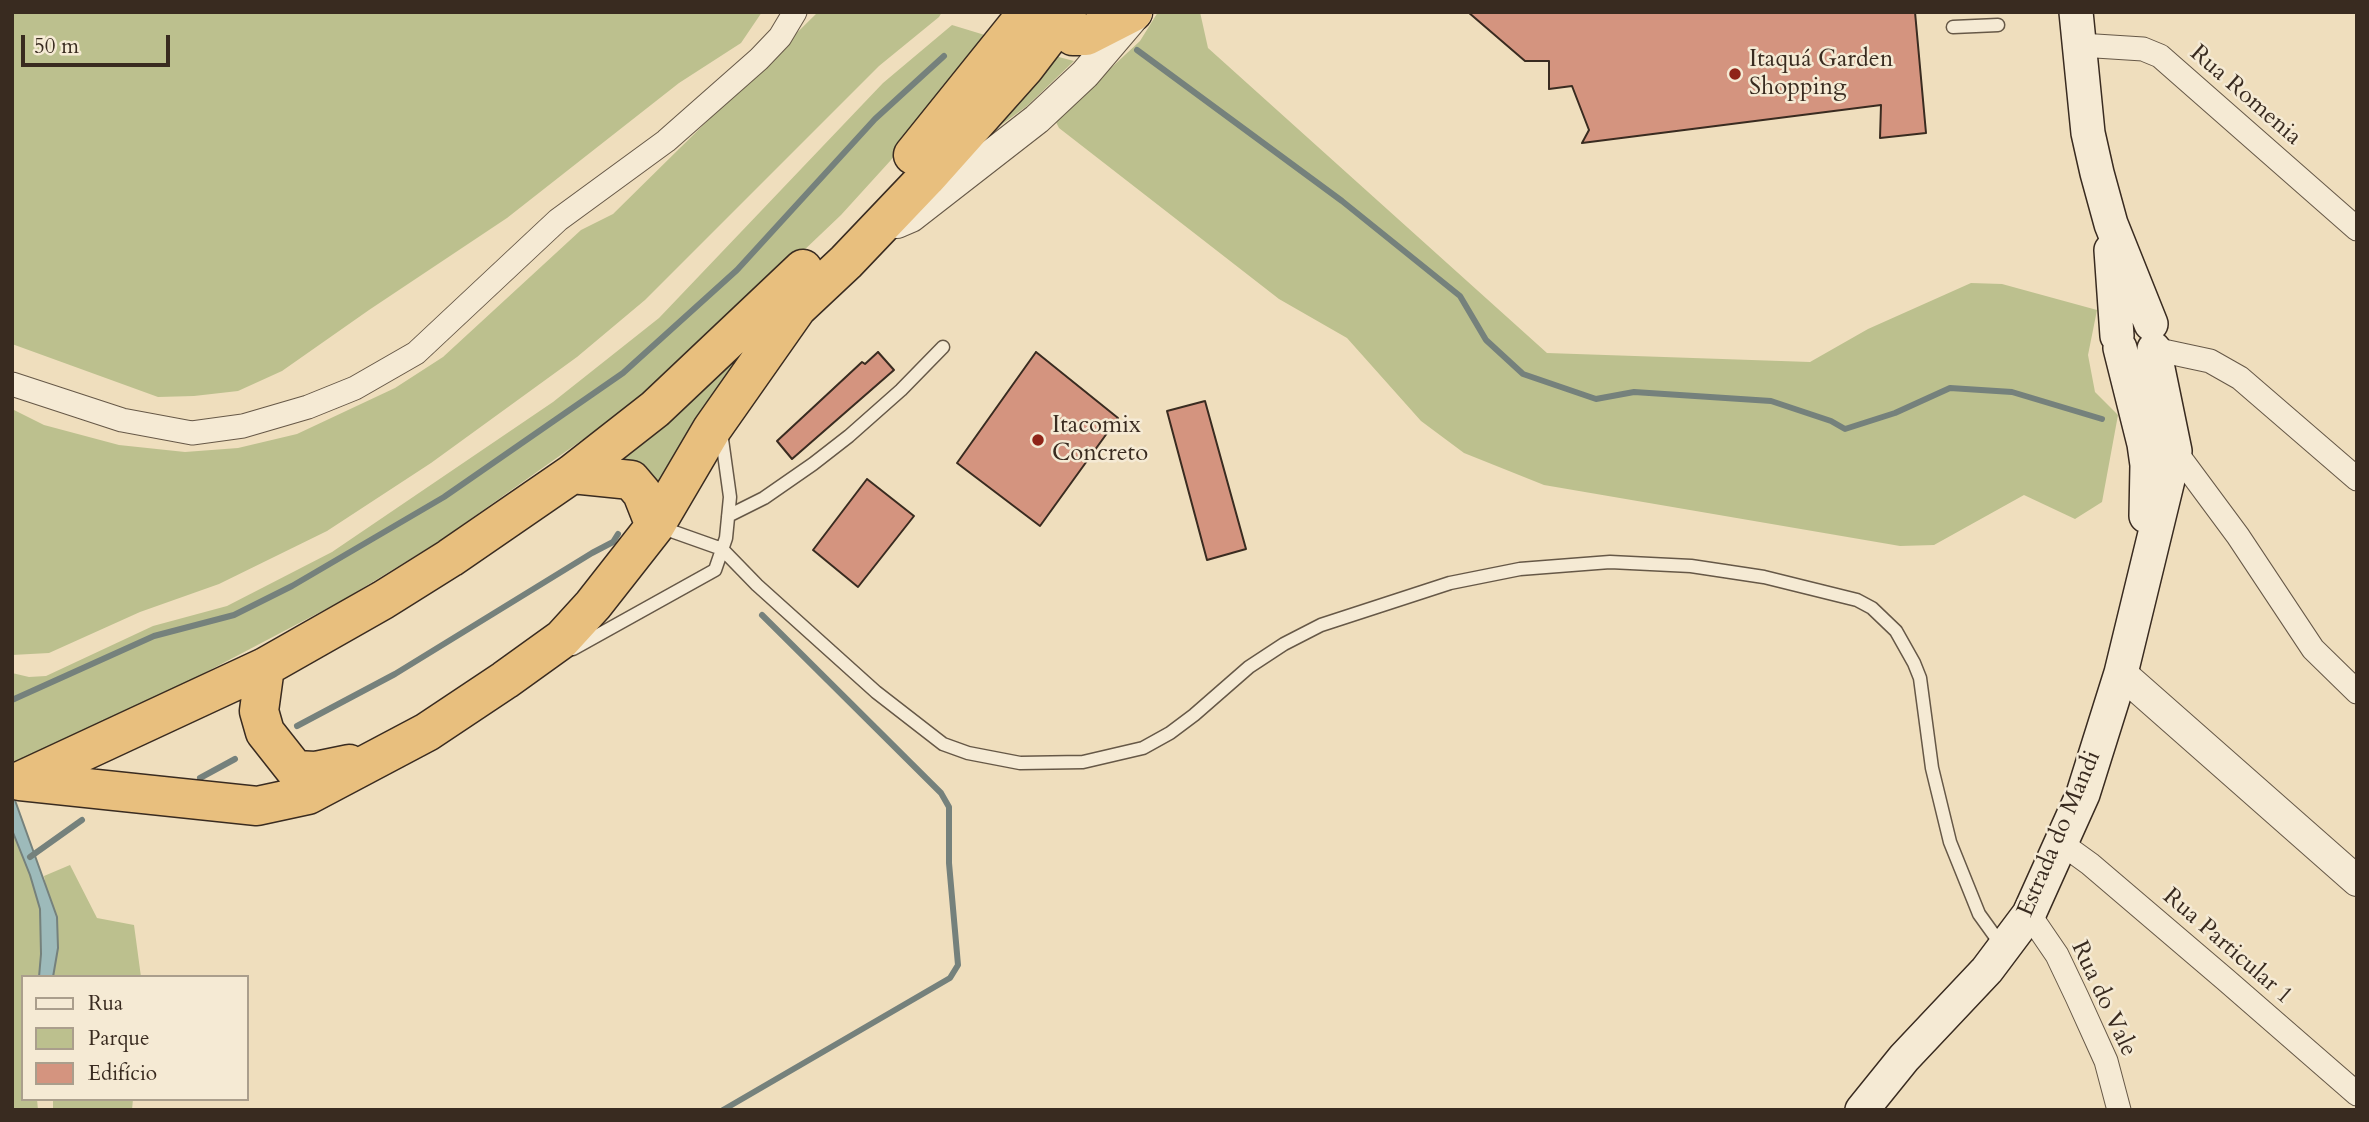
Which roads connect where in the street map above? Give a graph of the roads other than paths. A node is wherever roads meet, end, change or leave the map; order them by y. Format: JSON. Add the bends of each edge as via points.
{"nodes":[{"id":1,"x":795,"y":12,"type":"edge"},
{"id":2,"x":1135,"y":12,"type":"edge"},
{"id":3,"x":2076,"y":12,"type":"edge"},
{"id":4,"x":1053,"y":15,"type":"edge"},
{"id":5,"x":1998,"y":25,"type":"dead end"},
{"id":6,"x":1953,"y":27,"type":"dead end"},
{"id":7,"x":2080,"y":46,"type":"junction"},
{"id":8,"x":2111,"y":224,"type":"junction"},
{"id":9,"x":2357,"y":229,"type":"edge"},
{"id":10,"x":871,"y":236,"type":"junction"},
{"id":11,"x":2152,"y":336,"type":"junction"},
{"id":12,"x":2118,"y":342,"type":"junction"},
{"id":13,"x":943,"y":347,"type":"dead end"},
{"id":14,"x":12,"y":384,"type":"edge"},
{"id":15,"x":719,"y":418,"type":"junction"},
{"id":16,"x":2175,"y":451,"type":"junction"},
{"id":17,"x":572,"y":474,"type":"junction"},
{"id":18,"x":2357,"y":479,"type":"edge"},
{"id":19,"x":728,"y":516,"type":"junction"},
{"id":20,"x":655,"y":526,"type":"junction"},
{"id":21,"x":722,"y":549,"type":"junction"},
{"id":22,"x":2143,"y":588,"type":"junction"},
{"id":23,"x":265,"y":667,"type":"junction"},
{"id":24,"x":2121,"y":673,"type":"junction"},
{"id":25,"x":2357,"y":692,"type":"edge"},
{"id":26,"x":453,"y":715,"type":"junction"},
{"id":27,"x":373,"y":760,"type":"junction"},
{"id":28,"x":16,"y":783,"type":"edge"},
{"id":29,"x":2061,"y":843,"type":"junction"},
{"id":30,"x":2357,"y":881,"type":"edge"},
{"id":31,"x":2029,"y":914,"type":"junction"},
{"id":32,"x":2004,"y":949,"type":"junction"},
{"id":33,"x":2357,"y":1094,"type":"edge"},
{"id":34,"x":1862,"y":1110,"type":"edge"},
{"id":35,"x":2119,"y":1110,"type":"edge"}],
"edges":[{"from":1,"to":14,"type":"street","via":[[759,59],[666,141],[558,220],[416,353],[355,388],[243,426],[192,433],[122,420]]},
{"from":2,"to":4,"type":"highway","via":[[1086,36],[1073,36]]},
{"from":2,"to":10,"type":"street","via":[[1085,74],[1037,119],[911,217]]},
{"from":3,"to":7,"type":"main road","name":"Estrada do Mandi"},
{"from":4,"to":10,"type":"highway","via":[[1025,67]]},
{"from":4,"to":17,"type":"highway","via":[[827,246],[655,409]]},
{"from":5,"to":6,"type":"lane"},
{"from":7,"to":8,"type":"main road","name":"Estrada do Mandi","via":[[2088,134]]},
{"from":7,"to":9,"type":"street","name":"Rua Romenia","via":[[2143,49],[2160,56]]},
{"from":8,"to":11,"type":"main road","name":"Estrada do Mandi"},
{"from":8,"to":12,"type":"main road","name":"Estrada do Mandi"},
{"from":10,"to":15,"type":"highway","via":[[797,308]]},
{"from":11,"to":12,"type":"main road","via":[[2140,318],[2127,320]]},
{"from":11,"to":16,"type":"main road","name":"Estrada do Mandi"},
{"from":11,"to":18,"type":"street","via":[[2240,378]]},
{"from":12,"to":22,"type":"main road","name":"Estrada do Mandi","via":[[2147,465]]},
{"from":13,"to":19,"type":"lane","via":[[849,436],[764,498]]},
{"from":15,"to":19,"type":"lane","via":[[730,497]]},
{"from":15,"to":20,"type":"highway"},
{"from":16,"to":22,"type":"main road","name":"Estrada do Mandi"},
{"from":16,"to":25,"type":"street","via":[[2313,649]]},
{"from":17,"to":20,"type":"highway","via":[[631,480]]},
{"from":17,"to":23,"type":"highway","via":[[405,586]]},
{"from":19,"to":21,"type":"lane"},
{"from":20,"to":21,"type":"lane"},
{"from":20,"to":26,"type":"highway","via":[[562,639]]},
{"from":21,"to":26,"type":"lane","via":[[716,570]]},
{"from":21,"to":32,"type":"lane","via":[[876,692],[943,744],[1020,763],[1083,762],[1143,748],[1194,715],[1248,667],[1321,625],[1450,583],[1520,569],[1610,562],[1691,566],[1764,577],[1857,600],[1896,631],[1914,663],[1950,842],[1979,914]]},
{"from":22,"to":24,"type":"main road","name":"Estrada do Mandi"},
{"from":23,"to":27,"type":"highway","via":[[259,711],[265,732],[295,770],[315,771]]},
{"from":23,"to":28,"type":"highway"},
{"from":24,"to":29,"type":"main road","name":"Estrada do Mandi"},
{"from":24,"to":30,"type":"street"},
{"from":26,"to":27,"type":"highway"},
{"from":27,"to":28,"type":"highway","via":[[308,795],[257,806]]},
{"from":29,"to":31,"type":"main road","name":"Estrada do Mandi"},
{"from":29,"to":33,"type":"street","name":"Rua Particular 1"},
{"from":31,"to":32,"type":"main road","name":"Estrada do Mandi"},
{"from":31,"to":35,"type":"street","name":"Rua do Vale","via":[[2057,955],[2106,1060]]},
{"from":32,"to":34,"type":"main road","name":"Estrada do Mandi"}]}
